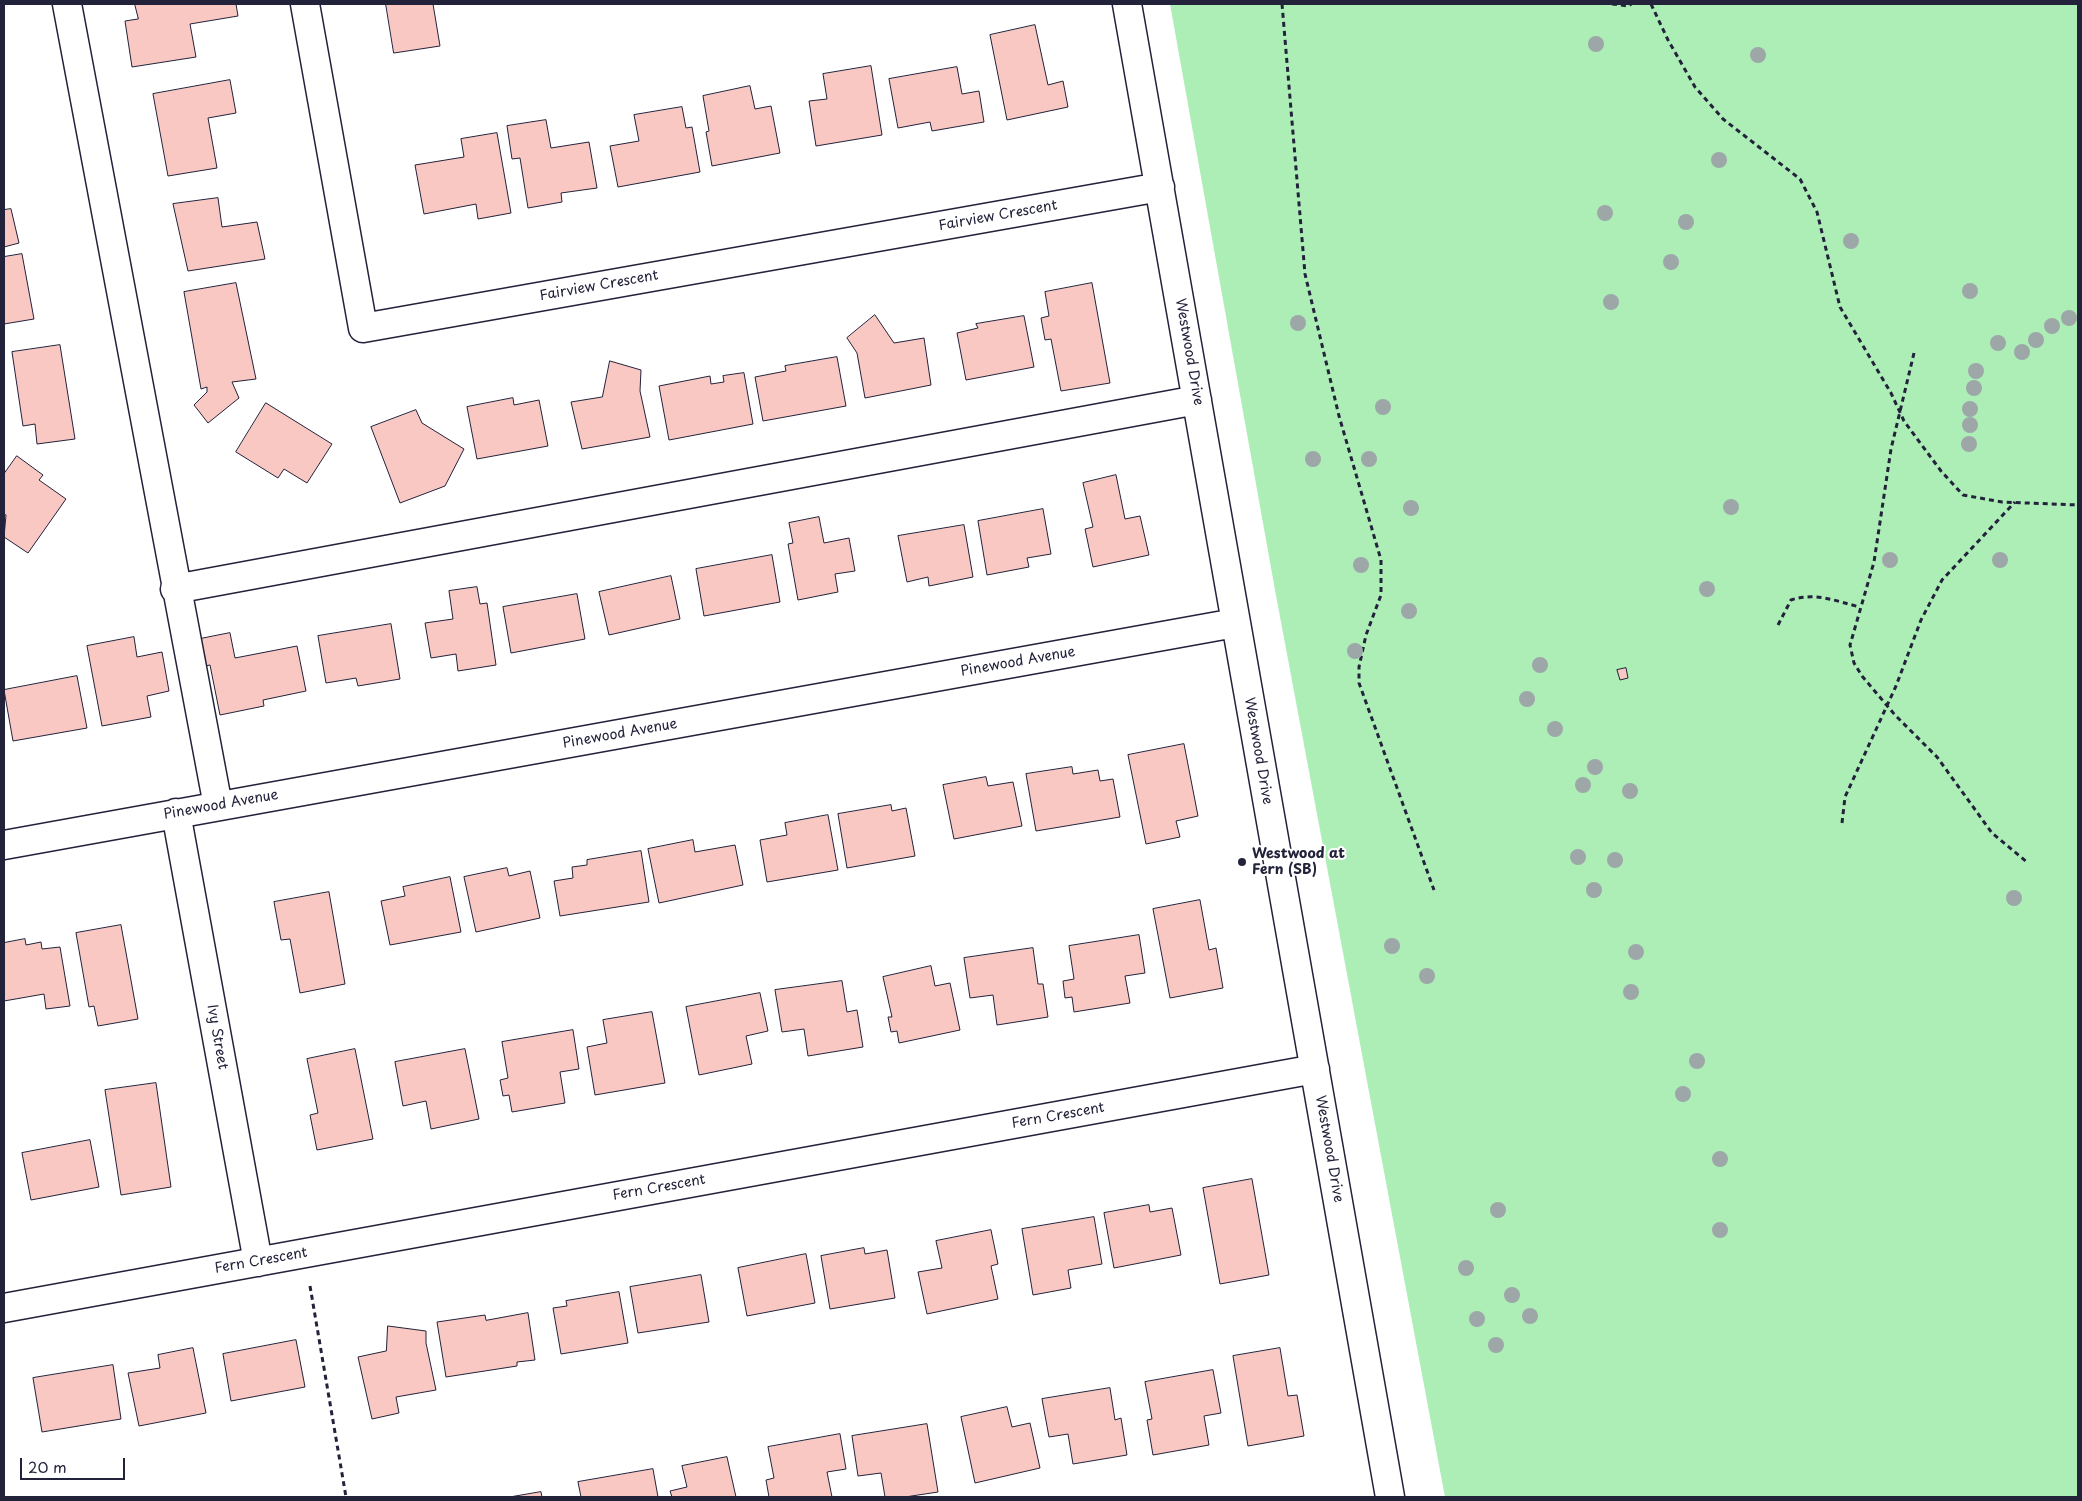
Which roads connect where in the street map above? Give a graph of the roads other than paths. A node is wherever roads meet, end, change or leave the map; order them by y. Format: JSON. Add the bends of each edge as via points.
{"nodes":[{"id":1,"x":67,"y":4,"type":"edge"},
{"id":2,"x":306,"y":4,"type":"edge"},
{"id":3,"x":1127,"y":4,"type":"edge"},
{"id":4,"x":1160,"y":187,"type":"junction"},
{"id":5,"x":1197,"y":400,"type":"junction"},
{"id":6,"x":175,"y":589,"type":"junction"},
{"id":7,"x":1235,"y":623,"type":"junction"},
{"id":8,"x":218,"y":806,"type":"junction"},
{"id":9,"x":176,"y":813,"type":"junction"},
{"id":10,"x":4,"y":845,"type":"edge"},
{"id":11,"x":1315,"y":1069,"type":"junction"},
{"id":12,"x":258,"y":1262,"type":"junction"},
{"id":13,"x":4,"y":1308,"type":"edge"},
{"id":14,"x":1390,"y":1497,"type":"edge"}],
"edges":[{"from":1,"to":6,"type":"street"},
{"from":2,"to":4,"type":"street","name":"Fairview Crescent","via":[[363,328]]},
{"from":3,"to":4,"type":"street","name":"Westwood Drive"},
{"from":4,"to":5,"type":"street","name":"Westwood Drive"},
{"from":5,"to":6,"type":"street"},
{"from":5,"to":7,"type":"street","name":"Westwood Drive"},
{"from":6,"to":8,"type":"street"},
{"from":7,"to":8,"type":"street","name":"Pinewood Avenue"},
{"from":7,"to":11,"type":"street","name":"Westwood Drive"},
{"from":8,"to":9,"type":"street","name":"Pinewood Avenue"},
{"from":9,"to":10,"type":"street","name":"Pinewood Avenue"},
{"from":9,"to":12,"type":"street","name":"Ivy Street"},
{"from":11,"to":12,"type":"street","name":"Fern Crescent"},
{"from":11,"to":14,"type":"street","name":"Westwood Drive"},
{"from":12,"to":13,"type":"street","name":"Fern Crescent"}]}
